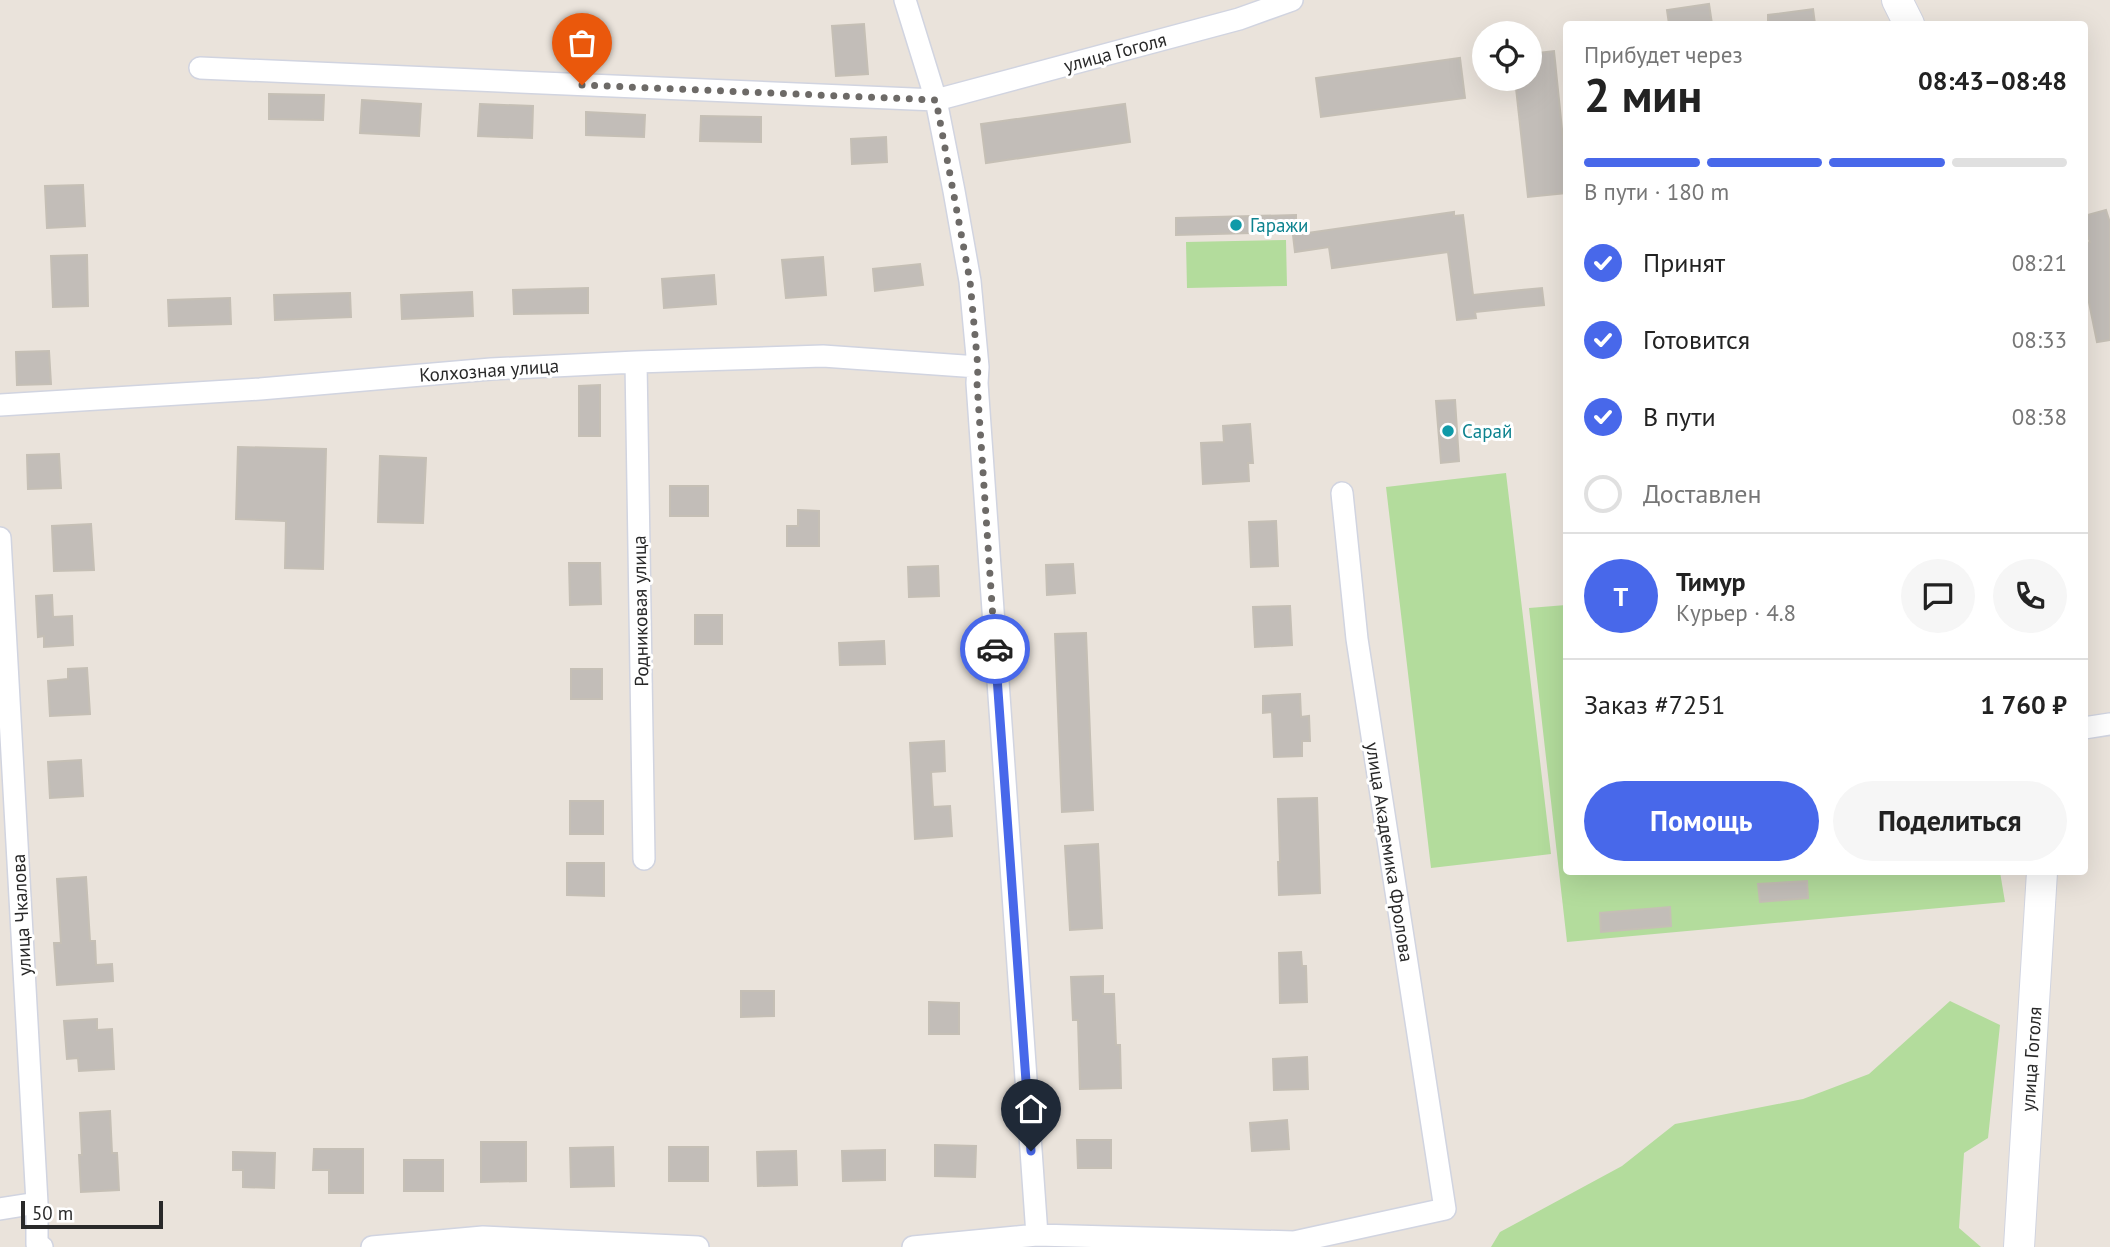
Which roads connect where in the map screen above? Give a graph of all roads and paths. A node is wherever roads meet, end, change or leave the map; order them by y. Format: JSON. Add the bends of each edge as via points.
{"nodes":[{"id":1,"x":905,"y":0,"type":"edge"},
{"id":2,"x":1292,"y":0,"type":"edge"},
{"id":3,"x":1898,"y":0,"type":"edge"},
{"id":4,"x":1236,"y":10,"type":"edge"},
{"id":5,"x":1908,"y":21,"type":"edge"},
{"id":6,"x":200,"y":68,"type":"dead end"},
{"id":7,"x":936,"y":100,"type":"junction"},
{"id":8,"x":636,"y":362,"type":"junction"},
{"id":9,"x":978,"y":368,"type":"junction"},
{"id":10,"x":0,"y":405,"type":"edge"},
{"id":11,"x":1342,"y":493,"type":"dead end"},
{"id":12,"x":0,"y":538,"type":"edge"},
{"id":13,"x":2110,"y":724,"type":"edge"},
{"id":14,"x":2088,"y":727,"type":"edge"},
{"id":15,"x":644,"y":859,"type":"dead end"},
{"id":16,"x":2042,"y":875,"type":"edge"},
{"id":17,"x":37,"y":1203,"type":"junction"},
{"id":18,"x":0,"y":1209,"type":"edge"},
{"id":19,"x":1037,"y":1235,"type":"junction"},
{"id":20,"x":42,"y":1247,"type":"edge"},
{"id":21,"x":372,"y":1247,"type":"edge"},
{"id":22,"x":698,"y":1247,"type":"edge"},
{"id":23,"x":913,"y":1247,"type":"edge"},
{"id":24,"x":2019,"y":1247,"type":"edge"}],
"edges":[{"from":1,"to":7,"type":"street"},
{"from":2,"to":4,"type":"street","name":"улица Гоголя"},
{"from":3,"to":5,"type":"main road"},
{"from":4,"to":7,"type":"street","name":"улица Гоголя"},
{"from":6,"to":7,"type":"street"},
{"from":7,"to":9,"type":"street","via":[[970,281]]},
{"from":8,"to":9,"type":"street","name":"Колхозная улица","via":[[823,356]]},
{"from":8,"to":10,"type":"street","name":"Колхозная улица"},
{"from":8,"to":15,"type":"street","name":"Родниковая улица"},
{"from":9,"to":19,"type":"street"},
{"from":11,"to":19,"type":"street","name":"улица Академика Фролова","via":[[1357,639],[1445,1209],[1294,1242]]},
{"from":12,"to":17,"type":"street","name":"улица Чкалова"},
{"from":13,"to":14,"type":"street"},
{"from":16,"to":24,"type":"main road","name":"улица Гоголя"},
{"from":17,"to":18,"type":"street"},
{"from":17,"to":20,"type":"street","name":"улица Чкалова","via":[[37,1244]]},
{"from":19,"to":23,"type":"street"},
{"from":21,"to":22,"type":"street","via":[[483,1237]]}]}
